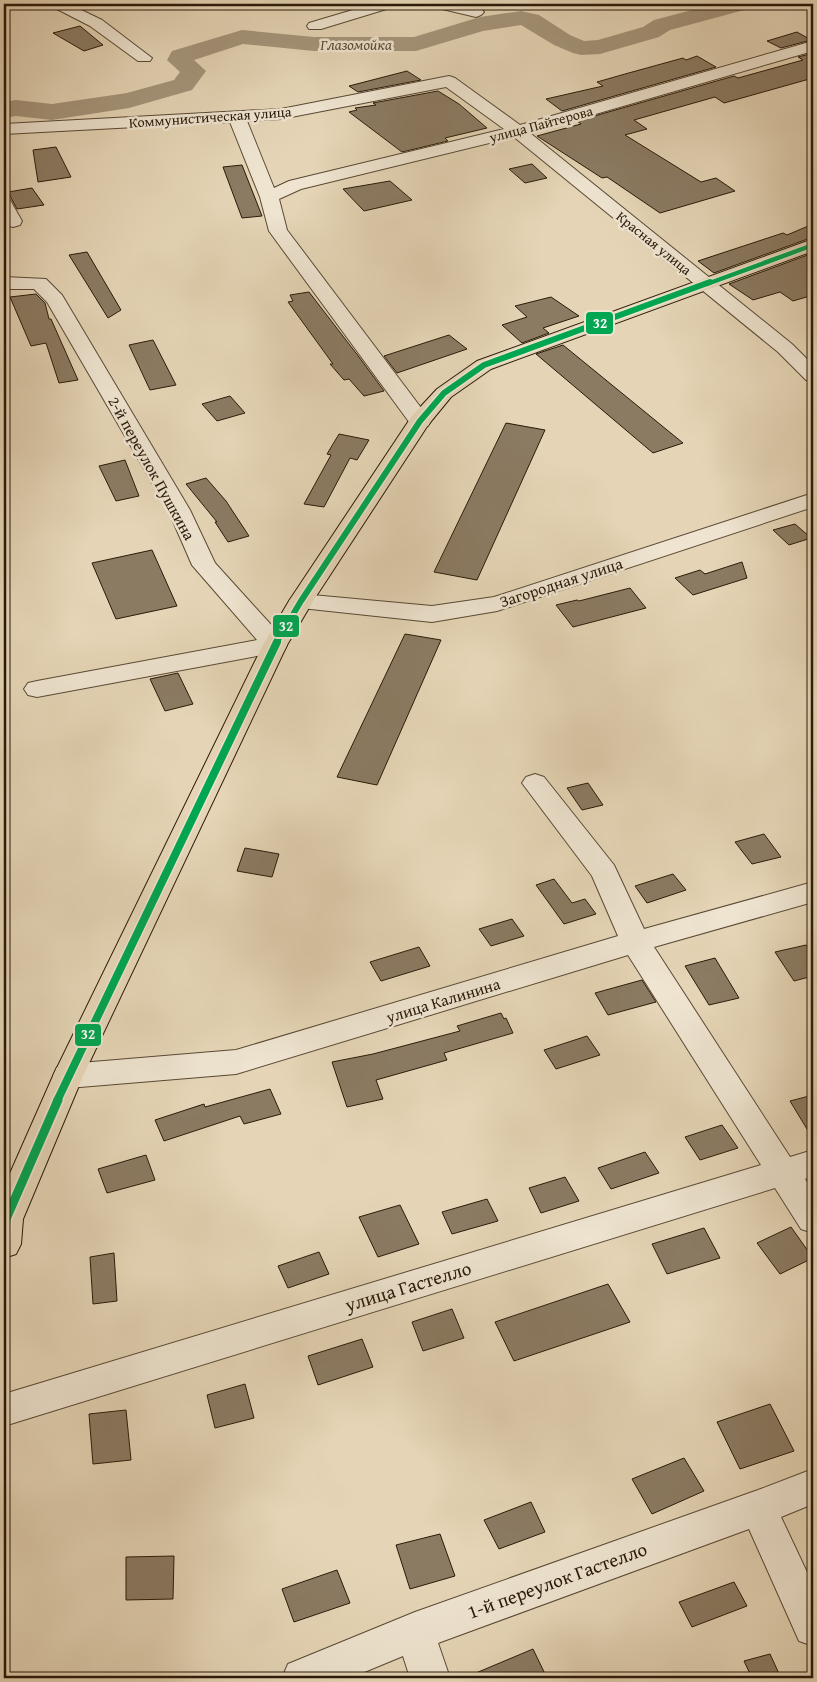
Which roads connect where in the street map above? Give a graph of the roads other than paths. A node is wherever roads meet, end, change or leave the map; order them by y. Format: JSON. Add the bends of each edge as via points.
{"nodes":[{"id":1,"x":12,"y":4,"type":"edge"},
{"id":2,"x":58,"y":4,"type":"edge"},
{"id":3,"x":388,"y":4,"type":"edge"},
{"id":4,"x":439,"y":4,"type":"edge"},
{"id":5,"x":4,"y":6,"type":"edge"},
{"id":6,"x":476,"y":12,"type":"dead end"},
{"id":7,"x":316,"y":26,"type":"dead end"},
{"id":8,"x":813,"y":46,"type":"edge"},
{"id":9,"x":787,"y":54,"type":"junction"},
{"id":10,"x":144,"y":58,"type":"dead end"},
{"id":11,"x":804,"y":62,"type":"dead end"},
{"id":12,"x":237,"y":117,"type":"junction"},
{"id":13,"x":4,"y":129,"type":"edge"},
{"id":14,"x":517,"y":132,"type":"junction"},
{"id":15,"x":269,"y":197,"type":"junction"},
{"id":16,"x":4,"y":204,"type":"edge"},
{"id":17,"x":13,"y":221,"type":"dead end"},
{"id":18,"x":813,"y":245,"type":"edge"},
{"id":19,"x":4,"y":283,"type":"edge"},
{"id":20,"x":705,"y":284,"type":"junction"},
{"id":21,"x":813,"y":376,"type":"edge"},
{"id":22,"x":420,"y":421,"type":"junction"},
{"id":23,"x":813,"y":500,"type":"edge"},
{"id":24,"x":301,"y":601,"type":"junction"},
{"id":25,"x":275,"y":645,"type":"junction"},
{"id":26,"x":37,"y":689,"type":"dead end"},
{"id":27,"x":535,"y":783,"type":"dead end"},
{"id":28,"x":813,"y":892,"type":"edge"},
{"id":29,"x":635,"y":942,"type":"junction"},
{"id":30,"x":68,"y":1076,"type":"junction"},
{"id":31,"x":798,"y":1167,"type":"edge"},
{"id":32,"x":813,"y":1219,"type":"edge"},
{"id":33,"x":5,"y":1227,"type":"edge"},
{"id":34,"x":4,"y":1410,"type":"edge"},
{"id":35,"x":813,"y":1486,"type":"edge"},
{"id":36,"x":758,"y":1508,"type":"junction"},
{"id":37,"x":813,"y":1627,"type":"edge"},
{"id":38,"x":415,"y":1632,"type":"junction"},
{"id":39,"x":302,"y":1678,"type":"edge"},
{"id":40,"x":430,"y":1678,"type":"edge"}],
"edges":[{"from":1,"to":5,"type":"street"},
{"from":2,"to":10,"type":"street","via":[[96,23]]},
{"from":3,"to":7,"type":"street"},
{"from":4,"to":6,"type":"street"},
{"from":8,"to":9,"type":"street","name":"улица Пайтерова"},
{"from":9,"to":11,"type":"street"},
{"from":9,"to":14,"type":"street","name":"улица Пайтерова"},
{"from":12,"to":13,"type":"street","name":"Коммунистическая улица"},
{"from":12,"to":14,"type":"street","name":"Коммунистическая улица","via":[[281,114],[449,81]]},
{"from":12,"to":15,"type":"street"},
{"from":14,"to":15,"type":"street","name":"улица Пайтерова","via":[[295,185]]},
{"from":14,"to":20,"type":"street","name":"Красная улица"},
{"from":15,"to":22,"type":"street","via":[[278,231]]},
{"from":16,"to":17,"type":"street"},
{"from":18,"to":20,"type":"main road"},
{"from":19,"to":25,"type":"street","name":"2-й переулок Пушкина","via":[[39,283],[55,299],[180,510],[204,565]]},
{"from":20,"to":21,"type":"street","name":"Красная улица","via":[[785,348]]},
{"from":20,"to":22,"type":"main road","via":[[484,365],[444,393]]},
{"from":22,"to":24,"type":"main road"},
{"from":23,"to":24,"type":"street","name":"Загородная улица","via":[[497,604],[432,614]]},
{"from":24,"to":25,"type":"main road"},
{"from":25,"to":26,"type":"street"},
{"from":25,"to":30,"type":"main road"},
{"from":27,"to":29,"type":"street","via":[[604,872]]},
{"from":28,"to":29,"type":"street","name":"улица Калинина"},
{"from":29,"to":30,"type":"street","name":"улица Калинина","via":[[236,1062]]},
{"from":29,"to":31,"type":"street"},
{"from":30,"to":33,"type":"main road"},
{"from":31,"to":32,"type":"street"},
{"from":31,"to":34,"type":"street","name":"улица Гастелло"},
{"from":35,"to":36,"type":"street","name":"1-й переулок Гастелло"},
{"from":36,"to":37,"type":"street"},
{"from":36,"to":38,"type":"street","name":"1-й переулок Гастелло"},
{"from":38,"to":39,"type":"street","name":"1-й переулок Гастелло"},
{"from":38,"to":40,"type":"street"}]}
